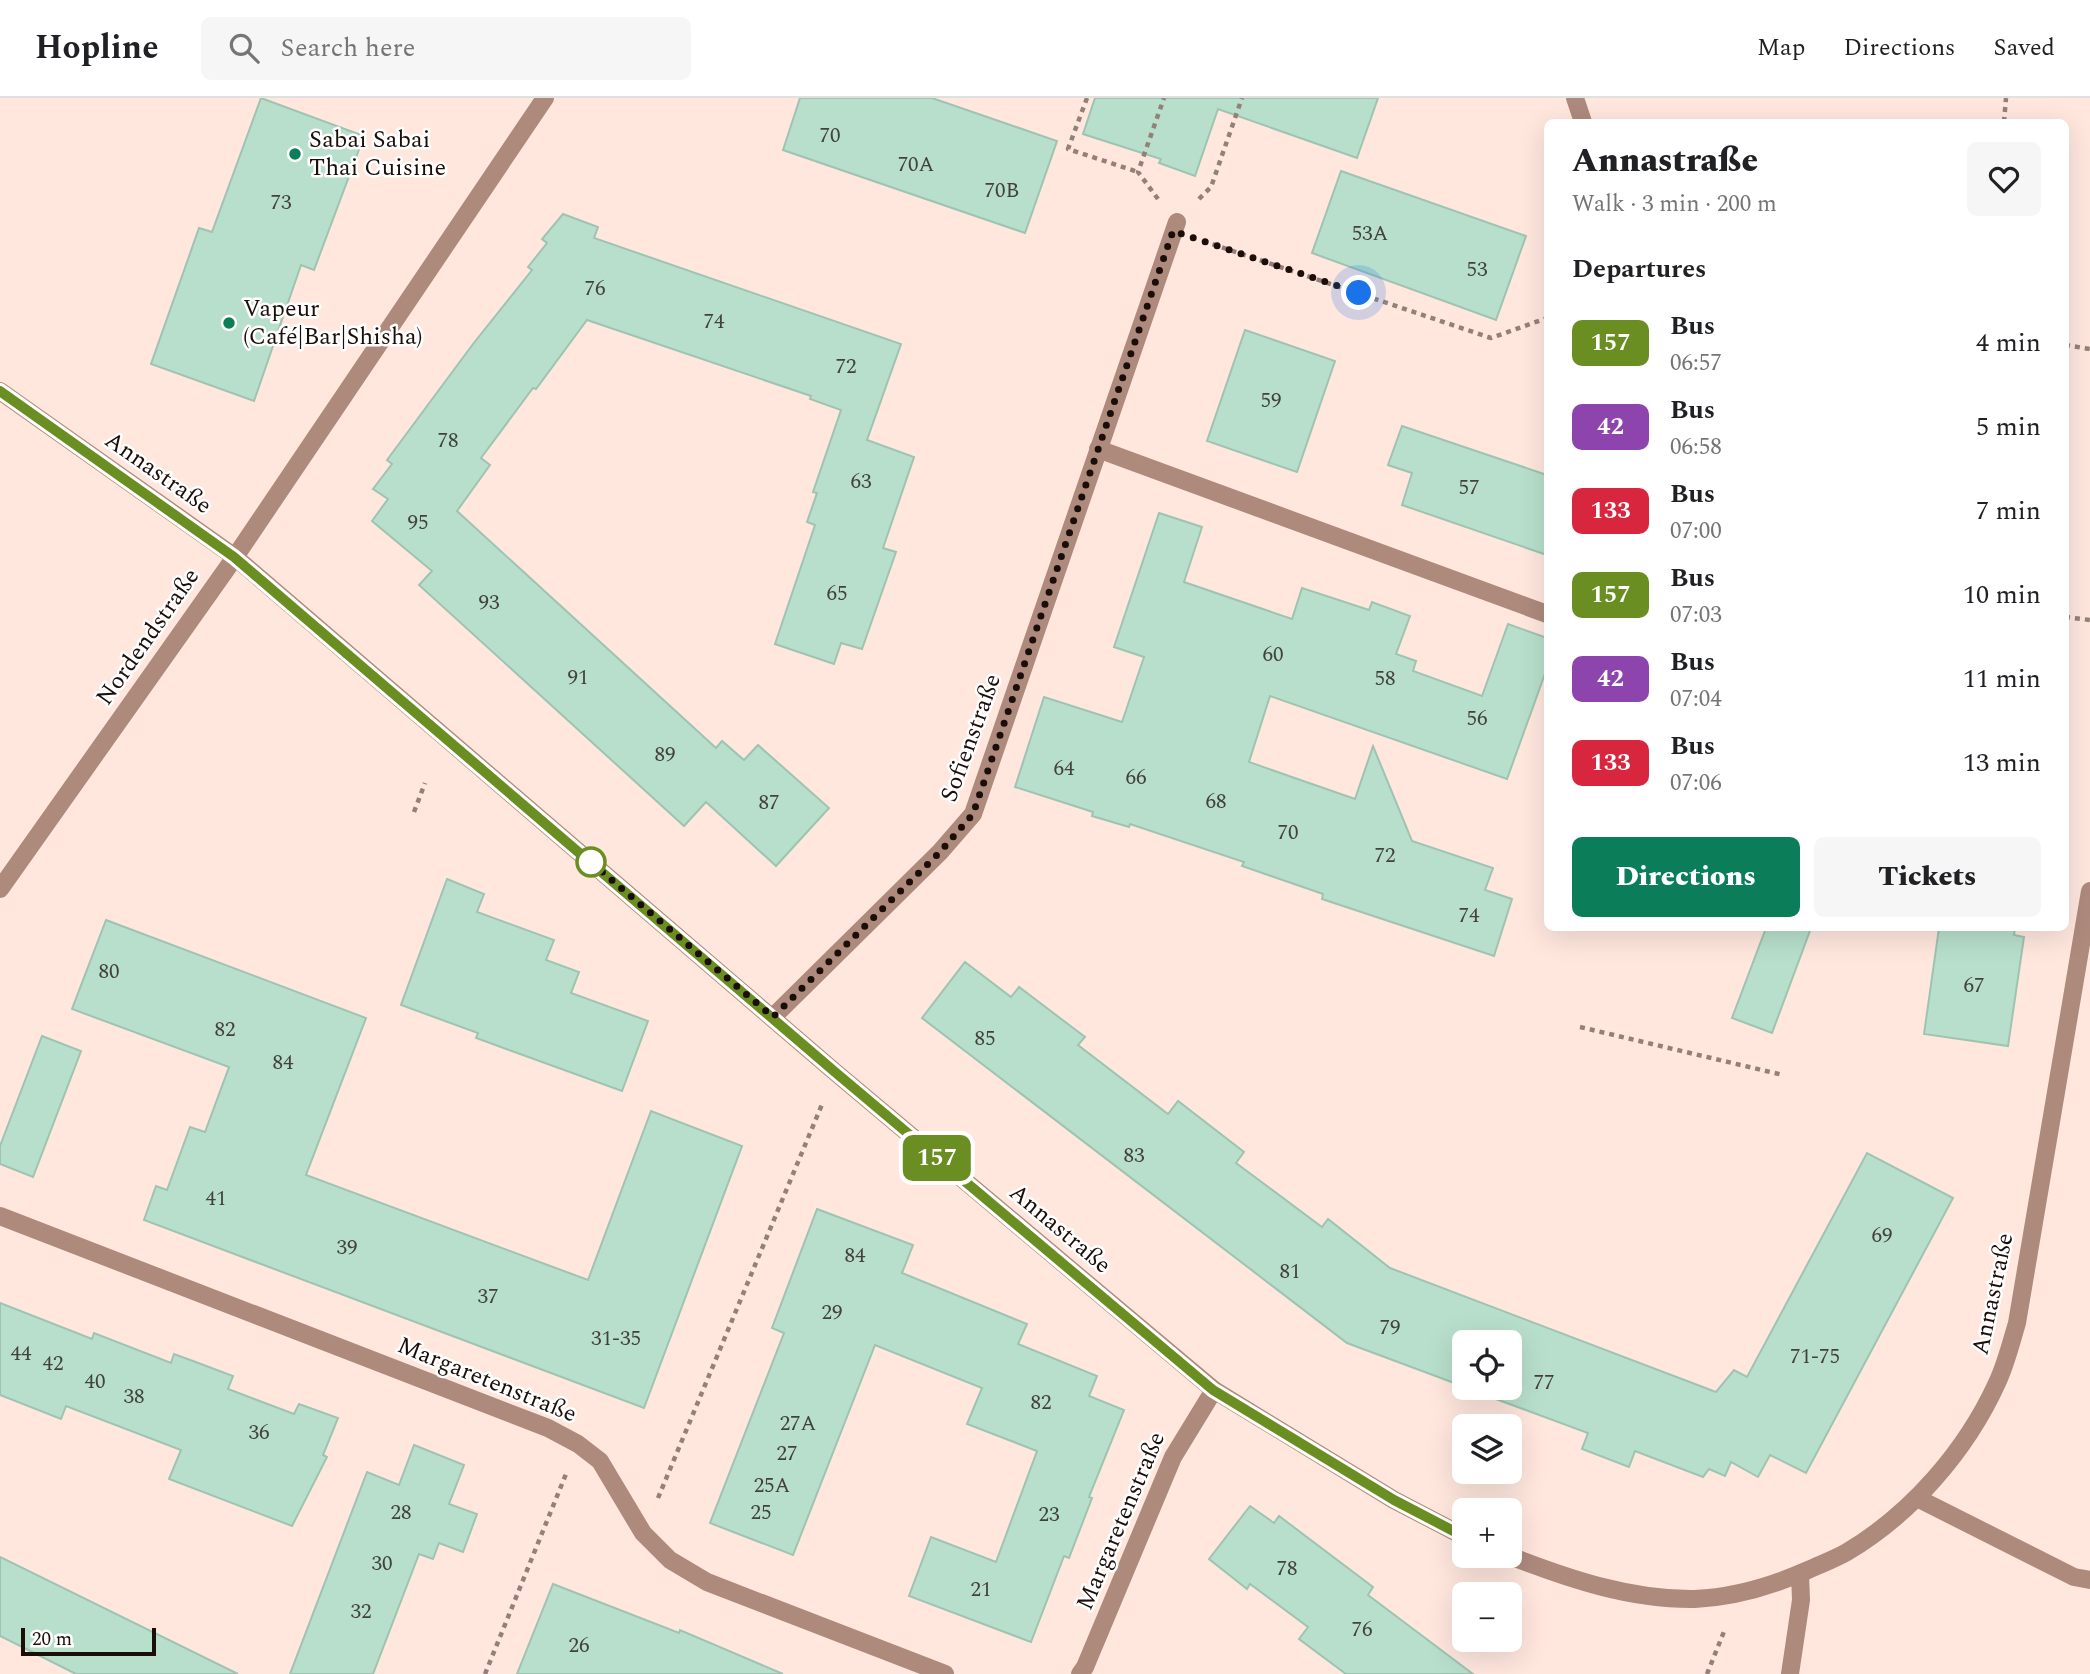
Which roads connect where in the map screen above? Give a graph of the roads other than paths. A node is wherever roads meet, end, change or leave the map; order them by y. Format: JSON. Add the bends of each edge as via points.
{"nodes":[{"id":1,"x":545,"y":98,"type":"edge"},
{"id":2,"x":1575,"y":98,"type":"edge"},
{"id":3,"x":1582,"y":119,"type":"edge"},
{"id":4,"x":1175,"y":226,"type":"road end"},
{"id":5,"x":0,"y":391,"type":"edge"},
{"id":6,"x":1098,"y":449,"type":"junction"},
{"id":7,"x":234,"y":557,"type":"junction"},
{"id":8,"x":1544,"y":613,"type":"edge"},
{"id":9,"x":0,"y":889,"type":"edge"},
{"id":10,"x":2090,"y":891,"type":"edge"},
{"id":11,"x":773,"y":1017,"type":"junction"},
{"id":12,"x":0,"y":1216,"type":"edge"},
{"id":13,"x":1213,"y":1390,"type":"junction"},
{"id":14,"x":1917,"y":1498,"type":"junction"},
{"id":15,"x":1452,"y":1530,"type":"edge"},
{"id":16,"x":1522,"y":1560,"type":"edge"},
{"id":17,"x":1800,"y":1573,"type":"junction"},
{"id":18,"x":2090,"y":1580,"type":"edge"},
{"id":19,"x":944,"y":1674,"type":"edge"},
{"id":20,"x":1080,"y":1674,"type":"edge"},
{"id":21,"x":1790,"y":1674,"type":"edge"}],
"edges":[{"from":1,"to":7,"type":"street","name":"Nordendstraße"},
{"from":2,"to":3,"type":"street"},
{"from":4,"to":6,"type":"street","name":"Sofienstraße"},
{"from":5,"to":7,"type":"street","name":"Annastraße"},
{"from":6,"to":8,"type":"street"},
{"from":6,"to":11,"type":"street","name":"Sofienstraße","via":[[973,814]]},
{"from":7,"to":9,"type":"street","name":"Nordendstraße"},
{"from":7,"to":11,"type":"street","name":"Annastraße"},
{"from":10,"to":14,"type":"street","name":"Annastraße","via":[[2017,1323],[1996,1384],[1976,1422]]},
{"from":11,"to":13,"type":"street","name":"Annastraße"},
{"from":12,"to":19,"type":"street","name":"Margaretenstraße","via":[[536,1423],[600,1461],[643,1533],[670,1560],[708,1582]]},
{"from":13,"to":15,"type":"street","name":"Annastraße"},
{"from":13,"to":20,"type":"street","name":"Margaretenstraße","via":[[1173,1457]]},
{"from":14,"to":17,"type":"street","name":"Annastraße","via":[[1844,1554]]},
{"from":14,"to":18,"type":"street","via":[[2074,1577]]},
{"from":16,"to":17,"type":"street","name":"Annastraße","via":[[1609,1590],[1695,1599],[1738,1594]]},
{"from":17,"to":21,"type":"street","via":[[1801,1601]]}]}
